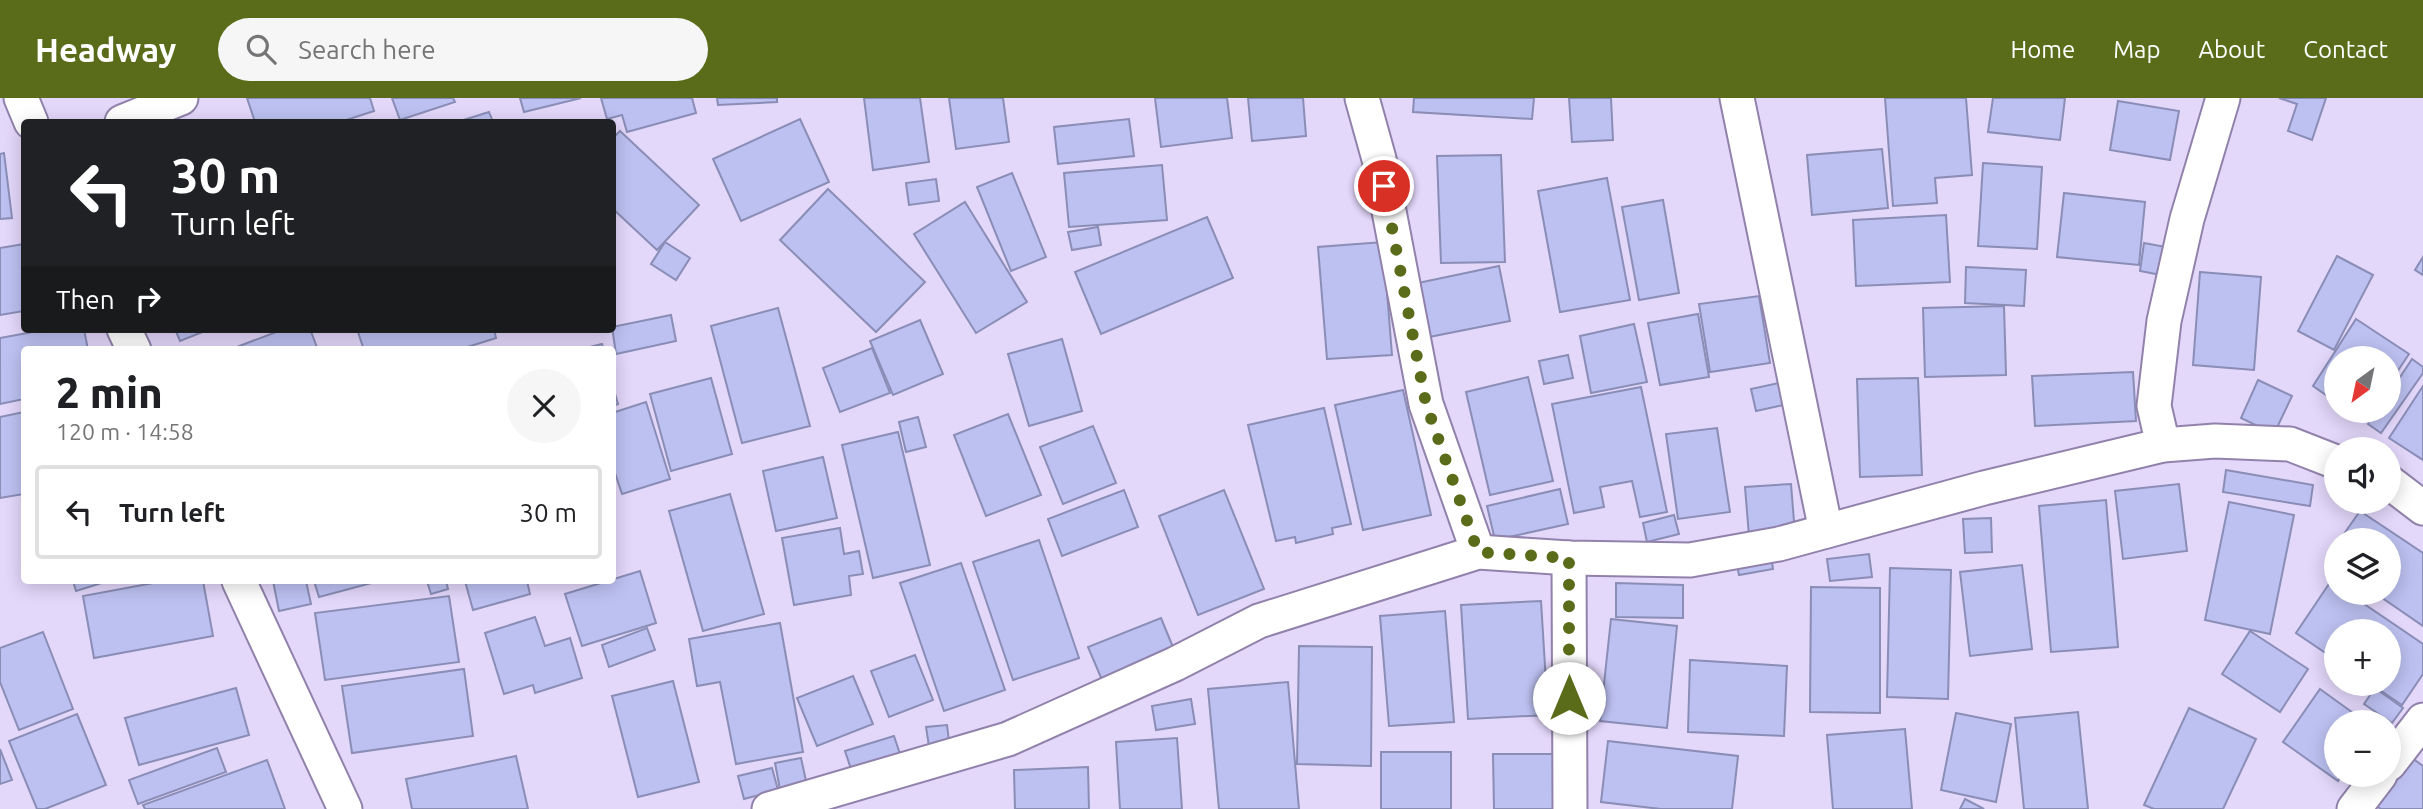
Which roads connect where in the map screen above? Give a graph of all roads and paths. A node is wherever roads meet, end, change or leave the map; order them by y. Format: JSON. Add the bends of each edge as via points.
{"nodes":[{"id":1,"x":21,"y":98,"type":"edge"},
{"id":2,"x":181,"y":98,"type":"edge"},
{"id":3,"x":1362,"y":98,"type":"edge"},
{"id":4,"x":1737,"y":98,"type":"edge"},
{"id":5,"x":2224,"y":98,"type":"edge"},
{"id":6,"x":30,"y":119,"type":"edge"},
{"id":7,"x":129,"y":119,"type":"edge"},
{"id":8,"x":2163,"y":445,"type":"junction"},
{"id":9,"x":2324,"y":457,"type":"edge"},
{"id":10,"x":2401,"y":491,"type":"edge"},
{"id":11,"x":2423,"y":508,"type":"edge"},
{"id":12,"x":1826,"y":531,"type":"junction"},
{"id":13,"x":1478,"y":552,"type":"junction"},
{"id":14,"x":1569,"y":558,"type":"junction"},
{"id":15,"x":240,"y":584,"type":"edge"},
{"id":16,"x":2423,"y":720,"type":"edge"},
{"id":17,"x":2401,"y":748,"type":"edge"},
{"id":18,"x":2371,"y":787,"type":"edge"},
{"id":19,"x":345,"y":809,"type":"edge"},
{"id":20,"x":769,"y":809,"type":"edge"},
{"id":21,"x":1570,"y":809,"type":"edge"},
{"id":22,"x":2354,"y":809,"type":"edge"}],
"edges":[{"from":1,"to":6,"type":"street"},
{"from":2,"to":7,"type":"street"},
{"from":3,"to":13,"type":"street","via":[[1379,159],[1426,404]]},
{"from":4,"to":12,"type":"street"},
{"from":5,"to":8,"type":"street","via":[[2187,219],[2164,321],[2154,406]]},
{"from":8,"to":9,"type":"street","via":[[2215,441],[2290,444]]},
{"from":8,"to":12,"type":"street"},
{"from":10,"to":11,"type":"street"},
{"from":12,"to":14,"type":"street","via":[[1690,559]]},
{"from":13,"to":14,"type":"street"},
{"from":13,"to":20,"type":"street","via":[[1259,621],[1008,739]]},
{"from":14,"to":21,"type":"street"},
{"from":15,"to":19,"type":"street"},
{"from":16,"to":17,"type":"street"},
{"from":18,"to":22,"type":"street"}]}
